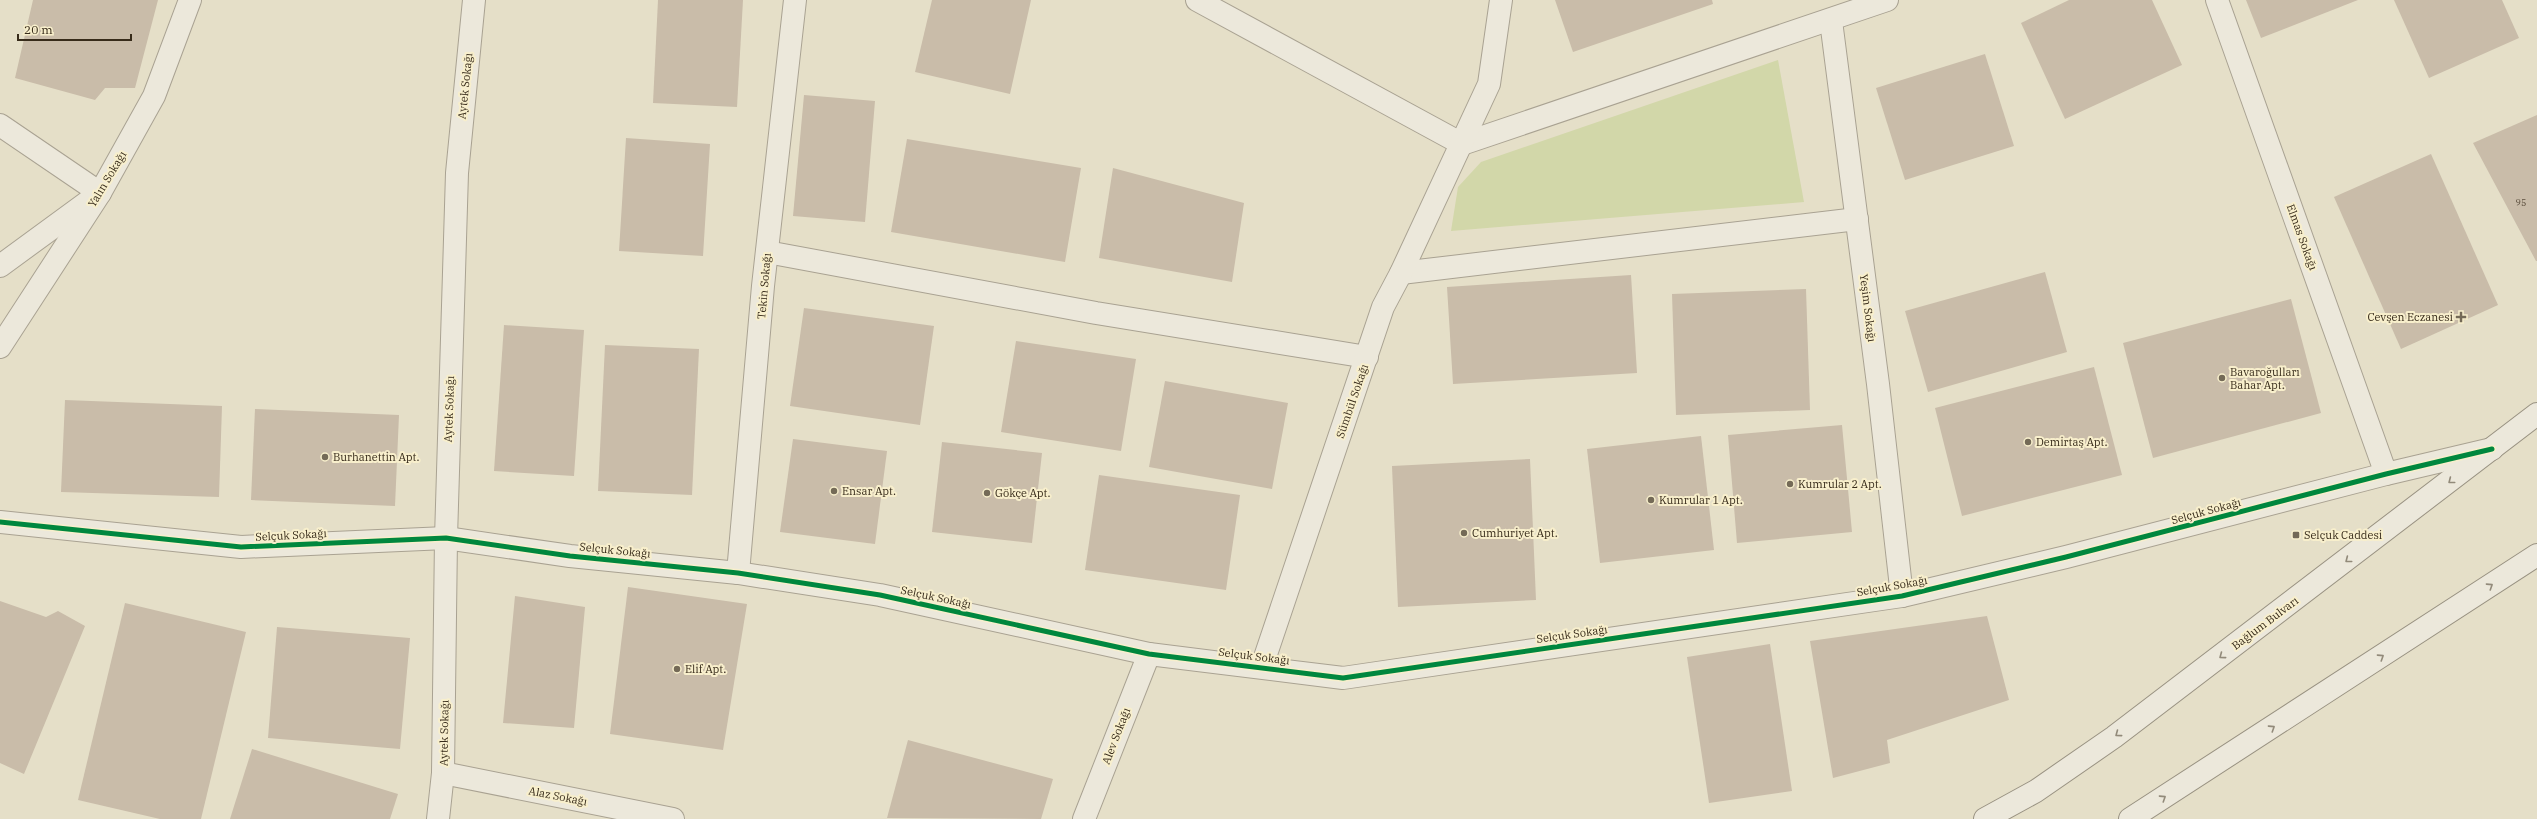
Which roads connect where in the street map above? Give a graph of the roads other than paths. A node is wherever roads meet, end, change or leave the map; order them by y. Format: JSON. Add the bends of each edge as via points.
{"nodes":[{"id":1,"x":190,"y":0,"type":"edge"},
{"id":2,"x":474,"y":0,"type":"edge"},
{"id":3,"x":795,"y":0,"type":"edge"},
{"id":4,"x":1197,"y":0,"type":"edge"},
{"id":5,"x":1501,"y":0,"type":"edge"},
{"id":6,"x":1887,"y":0,"type":"edge"},
{"id":7,"x":2217,"y":0,"type":"edge"},
{"id":8,"x":1831,"y":21,"type":"junction"},
{"id":9,"x":0,"y":125,"type":"edge"},
{"id":10,"x":1462,"y":144,"type":"junction"},
{"id":11,"x":100,"y":193,"type":"junction"},
{"id":12,"x":1857,"y":220,"type":"junction"},
{"id":13,"x":767,"y":252,"type":"junction"},
{"id":14,"x":0,"y":266,"type":"edge"},
{"id":15,"x":1402,"y":273,"type":"junction"},
{"id":16,"x":0,"y":347,"type":"edge"},
{"id":17,"x":1367,"y":357,"type":"junction"},
{"id":18,"x":2537,"y":414,"type":"edge"},
{"id":19,"x":2492,"y":449,"type":"junction"},
{"id":20,"x":2386,"y":474,"type":"junction"},
{"id":21,"x":0,"y":522,"type":"edge"},
{"id":22,"x":446,"y":538,"type":"junction"},
{"id":23,"x":2537,"y":555,"type":"edge"},
{"id":24,"x":738,"y":573,"type":"junction"},
{"id":25,"x":1902,"y":596,"type":"junction"},
{"id":26,"x":1149,"y":654,"type":"junction"},
{"id":27,"x":1262,"y":666,"type":"junction"},
{"id":28,"x":443,"y":773,"type":"junction"},
{"id":29,"x":438,"y":819,"type":"edge"},
{"id":30,"x":673,"y":819,"type":"edge"},
{"id":31,"x":1084,"y":819,"type":"edge"},
{"id":32,"x":1985,"y":819,"type":"edge"},
{"id":33,"x":2130,"y":819,"type":"edge"}],
"edges":[{"from":1,"to":11,"type":"street","name":"Yalın Sokağı","via":[[154,96]]},
{"from":2,"to":22,"type":"street","name":"Aytek Sokağı","via":[[456,173]]},
{"from":3,"to":13,"type":"street","name":"Tekin Sokağı"},
{"from":4,"to":10,"type":"street"},
{"from":5,"to":10,"type":"street","name":"Sümbül Sokağı","via":[[1489,84]]},
{"from":6,"to":8,"type":"street"},
{"from":7,"to":20,"type":"street","name":"Elmas Sokağı"},
{"from":8,"to":10,"type":"street"},
{"from":8,"to":12,"type":"street","name":"Yeşim Sokağı"},
{"from":9,"to":11,"type":"street"},
{"from":10,"to":15,"type":"street","name":"Sümbül Sokağı"},
{"from":11,"to":14,"type":"street"},
{"from":11,"to":16,"type":"street","name":"Yalın Sokağı"},
{"from":12,"to":15,"type":"street"},
{"from":12,"to":25,"type":"street","name":"Yeşim Sokağı"},
{"from":13,"to":17,"type":"street","via":[[1096,313]]},
{"from":13,"to":24,"type":"street","name":"Tekin Sokağı"},
{"from":15,"to":17,"type":"street","name":"Sümbül Sokağı","via":[[1383,308]]},
{"from":17,"to":27,"type":"street","name":"Sümbül Sokağı"},
{"from":18,"to":19,"type":"street","name":"Bağlum Bulvarı"},
{"from":19,"to":20,"type":"street","name":"Selçuk Sokağı"},
{"from":19,"to":32,"type":"street","name":"Bağlum Bulvarı","one_way":true,"via":[[2114,737],[2036,791]]},
{"from":20,"to":25,"type":"street","name":"Selçuk Sokağı","via":[[2066,557]]},
{"from":21,"to":22,"type":"street","name":"Selçuk Sokağı","via":[[241,547]]},
{"from":22,"to":24,"type":"street","name":"Selçuk Sokağı","via":[[570,556]]},
{"from":22,"to":28,"type":"street","name":"Aytek Sokağı"},
{"from":33,"to":23,"type":"street","one_way":true},
{"from":24,"to":26,"type":"street","name":"Selçuk Sokağı","via":[[880,595]]},
{"from":25,"to":27,"type":"street","name":"Selçuk Sokağı","via":[[1342,678]]},
{"from":26,"to":27,"type":"street","name":"Selçuk Sokağı"},
{"from":26,"to":31,"type":"street","name":"Alev Sokağı"},
{"from":28,"to":29,"type":"street","name":"Aytek Sokağı"},
{"from":28,"to":30,"type":"street","name":"Alaz Sokağı"}]}
